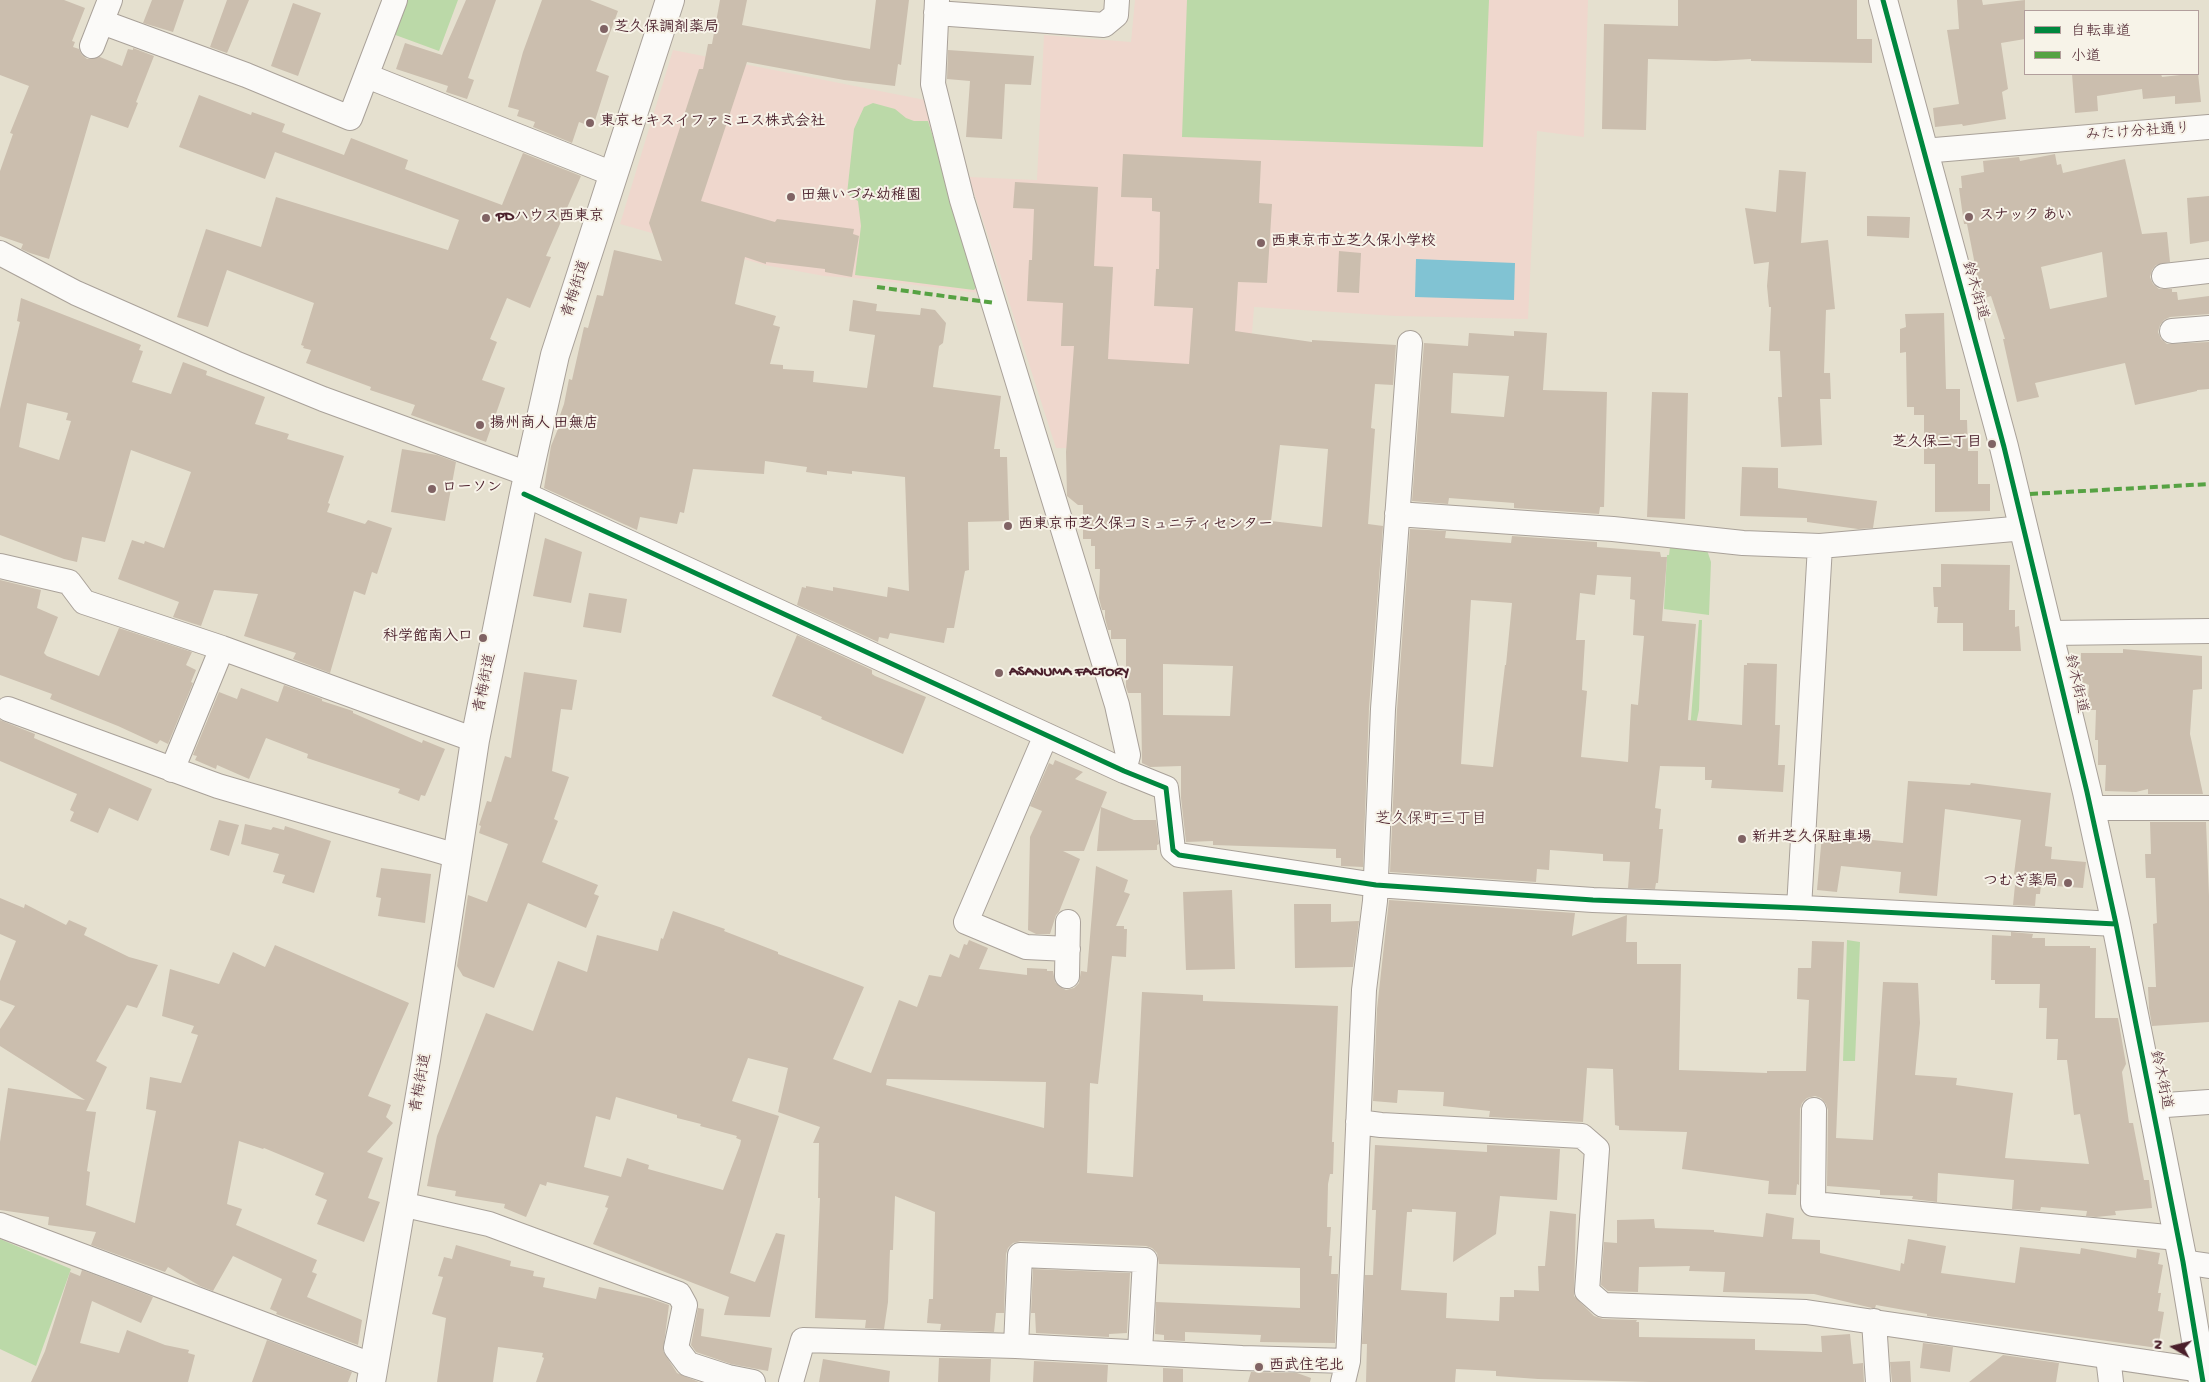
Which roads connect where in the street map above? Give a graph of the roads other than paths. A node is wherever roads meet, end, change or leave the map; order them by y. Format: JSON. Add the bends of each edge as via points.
{"nodes":[{"id":1,"x":110,"y":0,"type":"edge"},
{"id":2,"x":395,"y":0,"type":"edge"},
{"id":3,"x":670,"y":0,"type":"edge"},
{"id":4,"x":1117,"y":0,"type":"edge"},
{"id":5,"x":1882,"y":0,"type":"edge"},
{"id":6,"x":936,"y":7,"type":"edge"},
{"id":7,"x":102,"y":22,"type":"junction"},
{"id":8,"x":92,"y":46,"type":"dead end"},
{"id":9,"x":367,"y":76,"type":"junction"},
{"id":10,"x":2209,"y":128,"type":"edge"},
{"id":11,"x":1923,"y":151,"type":"junction"},
{"id":12,"x":614,"y":174,"type":"junction"},
{"id":13,"x":0,"y":252,"type":"edge"},
{"id":14,"x":2209,"y":272,"type":"edge"},
{"id":15,"x":2164,"y":276,"type":"dead end"},
{"id":16,"x":2209,"y":328,"type":"edge"},
{"id":17,"x":2172,"y":331,"type":"dead end"},
{"id":18,"x":1410,"y":343,"type":"dead end"},
{"id":19,"x":526,"y":484,"type":"junction"},
{"id":20,"x":1396,"y":514,"type":"junction"},
{"id":21,"x":2025,"y":528,"type":"junction"},
{"id":22,"x":1820,"y":546,"type":"junction"},
{"id":23,"x":0,"y":566,"type":"edge"},
{"id":24,"x":2209,"y":632,"type":"edge"},
{"id":25,"x":2050,"y":633,"type":"junction"},
{"id":26,"x":222,"y":648,"type":"junction"},
{"id":27,"x":8,"y":709,"type":"dead end"},
{"id":28,"x":1046,"y":735,"type":"junction"},
{"id":29,"x":475,"y":740,"type":"junction"},
{"id":30,"x":172,"y":770,"type":"junction"},
{"id":31,"x":1124,"y":771,"type":"junction"},
{"id":32,"x":2090,"y":808,"type":"junction"},
{"id":33,"x":2209,"y":808,"type":"edge"},
{"id":34,"x":457,"y":856,"type":"junction"},
{"id":35,"x":1376,"y":885,"type":"junction"},
{"id":36,"x":1800,"y":908,"type":"junction"},
{"id":37,"x":1068,"y":922,"type":"dead end"},
{"id":38,"x":2116,"y":924,"type":"junction"},
{"id":39,"x":1068,"y":948,"type":"junction"},
{"id":40,"x":1067,"y":976,"type":"dead end"},
{"id":41,"x":2209,"y":1102,"type":"edge"},
{"id":42,"x":2152,"y":1106,"type":"junction"},
{"id":43,"x":1814,"y":1110,"type":"dead end"},
{"id":44,"x":1358,"y":1122,"type":"junction"},
{"id":45,"x":401,"y":1204,"type":"junction"},
{"id":46,"x":0,"y":1225,"type":"edge"},
{"id":47,"x":2190,"y":1256,"type":"edge"},
{"id":48,"x":1874,"y":1321,"type":"junction"},
{"id":49,"x":1016,"y":1346,"type":"junction"},
{"id":50,"x":1140,"y":1351,"type":"junction"},
{"id":51,"x":2108,"y":1356,"type":"junction"},
{"id":52,"x":1345,"y":1371,"type":"edge"},
{"id":53,"x":372,"y":1374,"type":"edge"},
{"id":54,"x":2202,"y":1376,"type":"edge"},
{"id":55,"x":754,"y":1382,"type":"edge"},
{"id":56,"x":791,"y":1382,"type":"edge"},
{"id":57,"x":1878,"y":1382,"type":"edge"},
{"id":58,"x":2111,"y":1382,"type":"edge"}],
"edges":[{"from":1,"to":7,"type":"street"},
{"from":2,"to":9,"type":"street"},
{"from":3,"to":12,"type":"main road","name":"青梅街道"},
{"from":4,"to":6,"type":"street","via":[[1116,15],[1104,25]]},
{"from":5,"to":11,"type":"main road","name":"鈴木街道"},
{"from":6,"to":31,"type":"street","via":[[933,84],[962,200],[1116,705],[1128,755]]},
{"from":7,"to":8,"type":"street"},
{"from":7,"to":9,"type":"street","via":[[246,75],[350,118]]},
{"from":9,"to":12,"type":"street"},
{"from":10,"to":11,"type":"street","name":"みたけ分社通り"},
{"from":11,"to":21,"type":"main road","name":"鈴木街道"},
{"from":12,"to":19,"type":"main road","name":"青梅街道","via":[[555,356]]},
{"from":13,"to":19,"type":"street","via":[[76,293]]},
{"from":14,"to":15,"type":"street"},
{"from":16,"to":17,"type":"street"},
{"from":18,"to":20,"type":"street"},
{"from":19,"to":28,"type":"street"},
{"from":19,"to":29,"type":"main road","name":"青梅街道"},
{"from":20,"to":22,"type":"street","via":[[1613,529],[1743,543]]},
{"from":20,"to":35,"type":"street"},
{"from":21,"to":22,"type":"street"},
{"from":21,"to":25,"type":"main road","name":"鈴木街道"},
{"from":22,"to":36,"type":"street"},
{"from":23,"to":26,"type":"street","via":[[69,582],[84,602]]},
{"from":24,"to":25,"type":"street"},
{"from":25,"to":32,"type":"main road","name":"鈴木街道"},
{"from":26,"to":29,"type":"street"},
{"from":26,"to":30,"type":"street"},
{"from":27,"to":30,"type":"street"},
{"from":28,"to":31,"type":"street"},
{"from":28,"to":39,"type":"street","via":[[966,922],[1026,947]]},
{"from":29,"to":34,"type":"main road","name":"青梅街道"},
{"from":30,"to":34,"type":"street"},
{"from":31,"to":35,"type":"street","via":[[1166,788],[1173,850],[1179,855]]},
{"from":32,"to":33,"type":"street"},
{"from":32,"to":38,"type":"main road","name":"鈴木街道"},
{"from":34,"to":45,"type":"main road","name":"青梅街道"},
{"from":35,"to":36,"type":"street","via":[[1593,900]]},
{"from":35,"to":44,"type":"street","via":[[1364,990]]},
{"from":36,"to":38,"type":"street"},
{"from":37,"to":39,"type":"street"},
{"from":38,"to":42,"type":"main road","name":"鈴木街道"},
{"from":39,"to":40,"type":"street"},
{"from":41,"to":42,"type":"street"},
{"from":42,"to":47,"type":"main road","name":"鈴木街道"},
{"from":43,"to":47,"type":"street","via":[[1813,1204]]},
{"from":44,"to":48,"type":"street","via":[[1381,1126],[1582,1136],[1597,1149],[1588,1291],[1603,1305],[1806,1312]]},
{"from":44,"to":52,"type":"street"},
{"from":45,"to":53,"type":"main road","name":"青梅街道"},
{"from":45,"to":55,"type":"street","via":[[488,1224],[679,1294],[685,1305],[676,1348],[688,1364]]},
{"from":46,"to":53,"type":"street"},
{"from":47,"to":54,"type":"main road","name":"鈴木街道"},
{"from":48,"to":51,"type":"street"},
{"from":48,"to":57,"type":"street"},
{"from":49,"to":50,"type":"street"},
{"from":49,"to":50,"type":"street","via":[[1020,1255],[1145,1260]]},
{"from":49,"to":56,"type":"street","via":[[803,1340]]},
{"from":50,"to":52,"type":"street","via":[[1242,1358]]},
{"from":51,"to":54,"type":"street"},
{"from":51,"to":58,"type":"street"}]}
